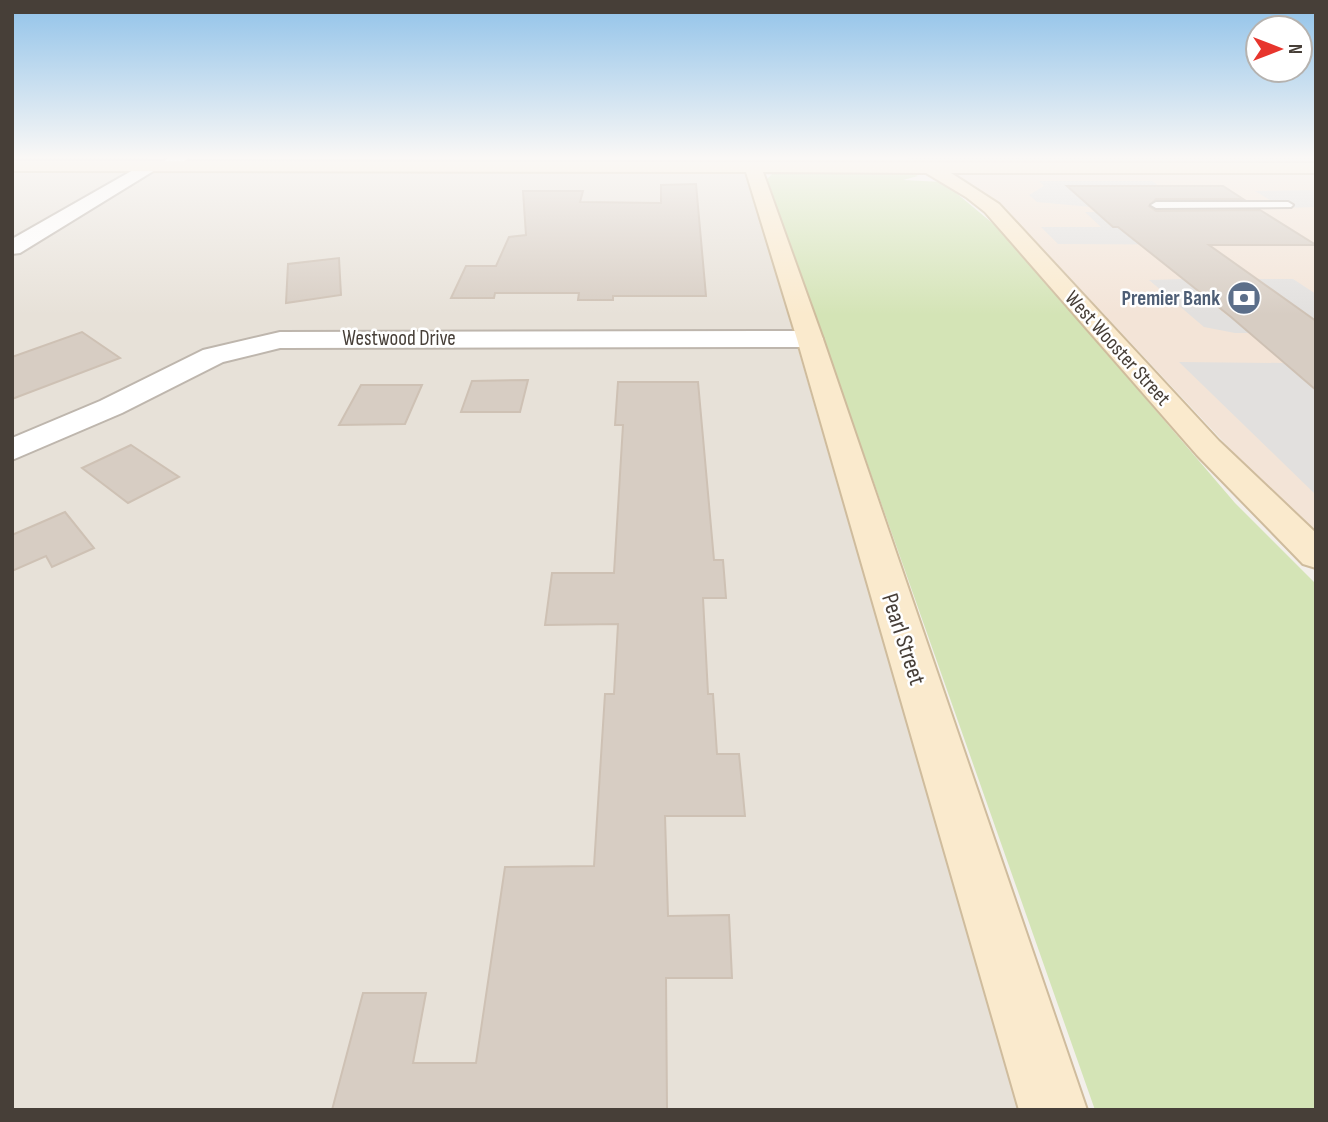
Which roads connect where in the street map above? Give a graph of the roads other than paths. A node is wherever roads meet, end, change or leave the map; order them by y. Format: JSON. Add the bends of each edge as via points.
{"nodes":[{"id":1,"x":77,"y":210,"type":"edge"},
{"id":2,"x":767,"y":210,"type":"edge"},
{"id":3,"x":994,"y":210,"type":"edge"},
{"id":4,"x":12,"y":248,"type":"edge"},
{"id":5,"x":810,"y":339,"type":"junction"},
{"id":6,"x":12,"y":450,"type":"edge"},
{"id":7,"x":1316,"y":555,"type":"edge"},
{"id":8,"x":1053,"y":1110,"type":"edge"}],
"edges":[{"from":1,"to":4,"type":"street"},
{"from":2,"to":5,"type":"street","name":"Pearl Street"},
{"from":3,"to":7,"type":"street","name":"West Wooster Street","via":[[1208,448]]},
{"from":5,"to":6,"type":"street","name":"Westwood Drive","via":[[280,340],[213,356]]},
{"from":5,"to":8,"type":"street","name":"Pearl Street"}]}
